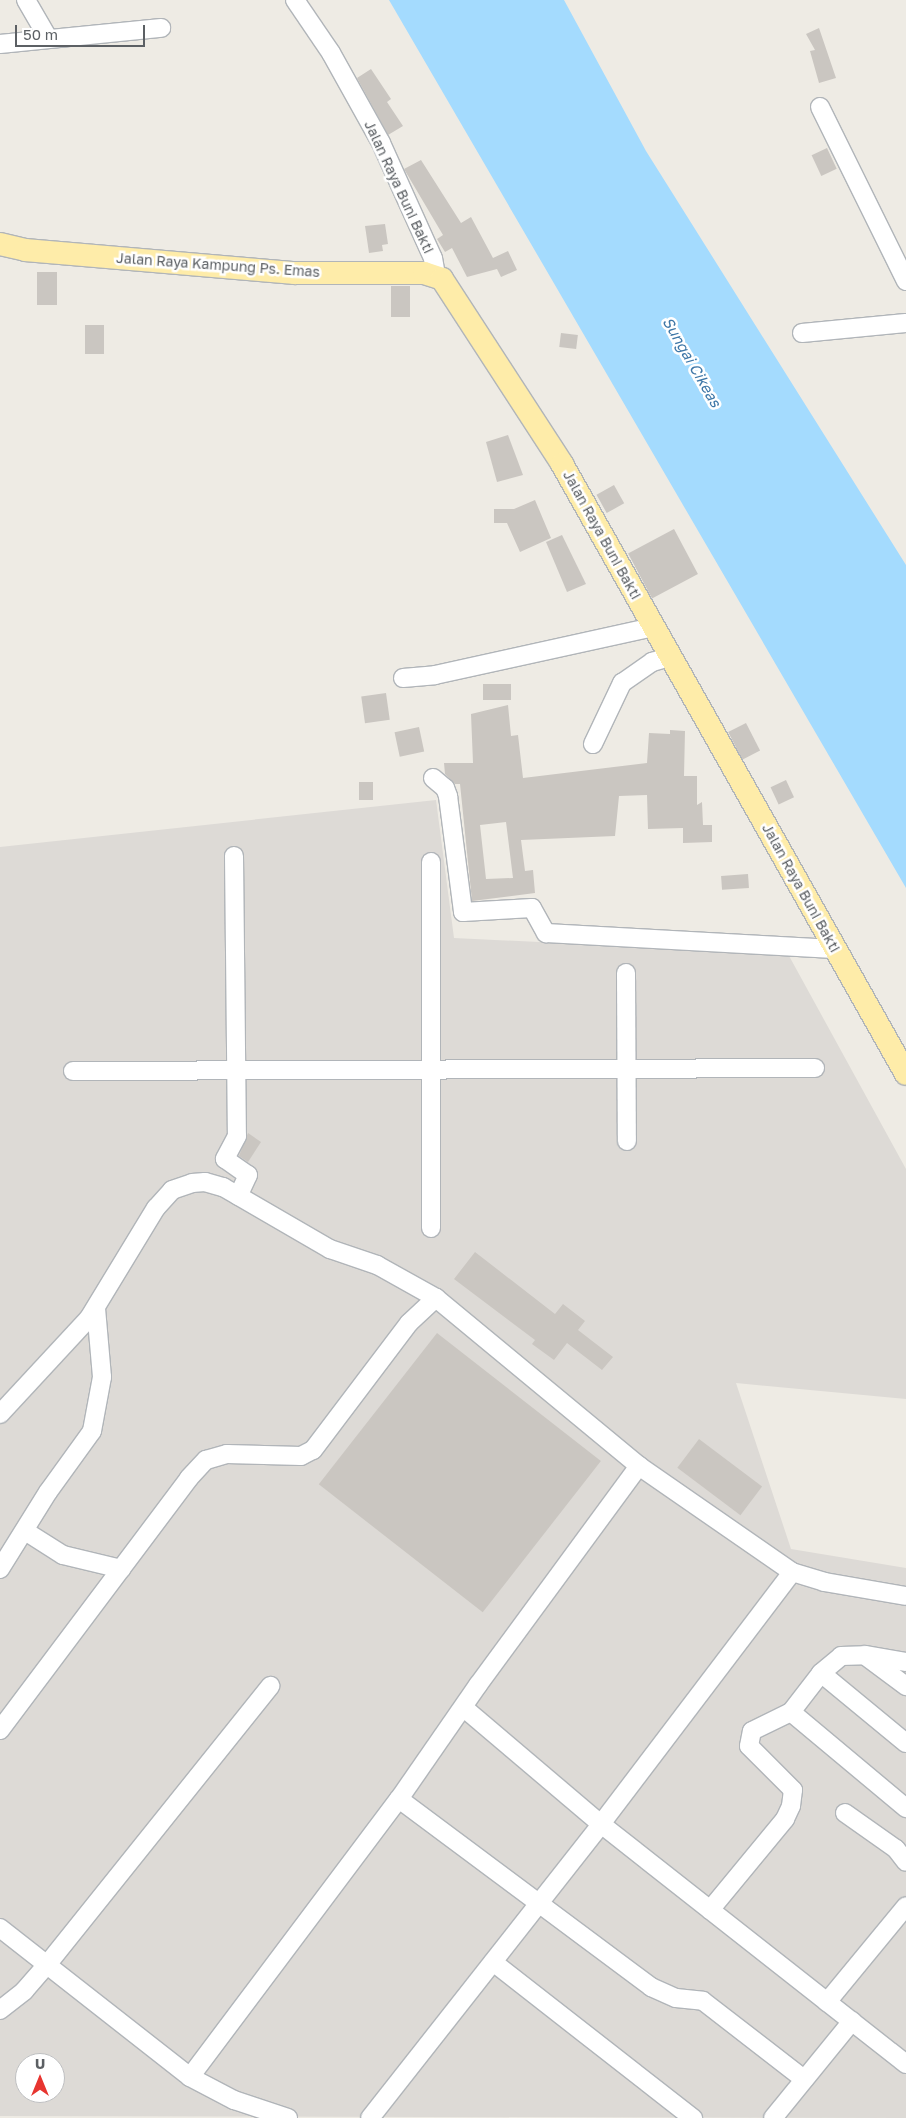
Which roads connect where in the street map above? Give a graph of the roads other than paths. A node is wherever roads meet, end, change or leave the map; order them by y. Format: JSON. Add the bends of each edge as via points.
{"nodes":[{"id":1,"x":26,"y":0,"type":"edge"},
{"id":2,"x":295,"y":0,"type":"edge"},
{"id":3,"x":161,"y":28,"type":"dead end"},
{"id":4,"x":48,"y":38,"type":"junction"},
{"id":5,"x":0,"y":44,"type":"edge"},
{"id":6,"x":820,"y":106,"type":"dead end"},
{"id":7,"x":0,"y":244,"type":"edge"},
{"id":8,"x":436,"y":275,"type":"junction"},
{"id":9,"x":906,"y":280,"type":"edge"},
{"id":10,"x":906,"y":323,"type":"edge"},
{"id":11,"x":802,"y":333,"type":"dead end"},
{"id":12,"x":654,"y":627,"type":"junction"},
{"id":13,"x":669,"y":657,"type":"junction"},
{"id":14,"x":403,"y":678,"type":"dead end"},
{"id":15,"x":593,"y":744,"type":"dead end"},
{"id":16,"x":433,"y":778,"type":"dead end"},
{"id":17,"x":234,"y":856,"type":"dead end"},
{"id":18,"x":431,"y":862,"type":"dead end"},
{"id":19,"x":834,"y":948,"type":"junction"},
{"id":20,"x":626,"y":973,"type":"dead end"},
{"id":21,"x":815,"y":1068,"type":"dead end"},
{"id":22,"x":626,"y":1069,"type":"junction"},
{"id":23,"x":236,"y":1070,"type":"junction"},
{"id":24,"x":431,"y":1070,"type":"junction"},
{"id":25,"x":73,"y":1071,"type":"dead end"},
{"id":26,"x":906,"y":1074,"type":"edge"},
{"id":27,"x":627,"y":1141,"type":"dead end"},
{"id":28,"x":238,"y":1196,"type":"junction"},
{"id":29,"x":431,"y":1228,"type":"dead end"},
{"id":30,"x":436,"y":1298,"type":"junction"},
{"id":31,"x":96,"y":1308,"type":"junction"},
{"id":32,"x":0,"y":1414,"type":"edge"},
{"id":33,"x":639,"y":1466,"type":"junction"},
{"id":34,"x":25,"y":1531,"type":"junction"},
{"id":35,"x":0,"y":1569,"type":"edge"},
{"id":36,"x":121,"y":1569,"type":"junction"},
{"id":37,"x":792,"y":1572,"type":"junction"},
{"id":38,"x":906,"y":1596,"type":"edge"},
{"id":39,"x":865,"y":1655,"type":"junction"},
{"id":40,"x":906,"y":1662,"type":"edge"},
{"id":41,"x":821,"y":1673,"type":"junction"},
{"id":42,"x":270,"y":1686,"type":"dead end"},
{"id":43,"x":906,"y":1686,"type":"edge"},
{"id":44,"x":464,"y":1708,"type":"junction"},
{"id":45,"x":791,"y":1712,"type":"junction"},
{"id":46,"x":0,"y":1730,"type":"edge"},
{"id":47,"x":906,"y":1743,"type":"edge"},
{"id":48,"x":399,"y":1799,"type":"junction"},
{"id":49,"x":906,"y":1808,"type":"edge"},
{"id":50,"x":845,"y":1813,"type":"dead end"},
{"id":51,"x":601,"y":1824,"type":"junction"},
{"id":52,"x":906,"y":1862,"type":"edge"},
{"id":53,"x":538,"y":1904,"type":"junction"},
{"id":54,"x":906,"y":1906,"type":"edge"},
{"id":55,"x":710,"y":1910,"type":"junction"},
{"id":56,"x":0,"y":1928,"type":"edge"},
{"id":57,"x":493,"y":1962,"type":"junction"},
{"id":58,"x":46,"y":1966,"type":"junction"},
{"id":59,"x":827,"y":2002,"type":"junction"},
{"id":60,"x":0,"y":2010,"type":"edge"},
{"id":61,"x":852,"y":2021,"type":"junction"},
{"id":62,"x":906,"y":2064,"type":"edge"},
{"id":63,"x":190,"y":2077,"type":"junction"},
{"id":64,"x":804,"y":2079,"type":"junction"},
{"id":65,"x":288,"y":2118,"type":"edge"},
{"id":66,"x":370,"y":2118,"type":"edge"},
{"id":67,"x":693,"y":2118,"type":"edge"},
{"id":68,"x":773,"y":2118,"type":"edge"}],
"edges":[{"from":1,"to":4,"type":"street"},
{"from":2,"to":8,"type":"street","name":"Jalan Raya Buni Bakti","via":[[331,54],[381,143],[432,258]]},
{"from":3,"to":4,"type":"street"},
{"from":4,"to":5,"type":"street"},
{"from":6,"to":9,"type":"street"},
{"from":7,"to":8,"type":"main road","name":"Jalan Raya Kampung Ps. Emas","via":[[25,250],[295,273]]},
{"from":8,"to":12,"type":"main road","name":"Jalan Raya Buni Bakti","via":[[447,285],[562,464]]},
{"from":10,"to":11,"type":"street"},
{"from":12,"to":13,"type":"main road","name":"Jalan Raya Buni Bakti"},
{"from":12,"to":14,"type":"street","via":[[444,673]]},
{"from":13,"to":15,"type":"street","via":[[652,662],[622,683]]},
{"from":13,"to":19,"type":"main road","name":"Jalan Raya Buni Bakti"},
{"from":16,"to":19,"type":"street","via":[[445,788],[448,796],[463,912],[532,908],[546,933]]},
{"from":17,"to":23,"type":"street"},
{"from":18,"to":24,"type":"street"},
{"from":19,"to":26,"type":"main road","name":"Jalan Raya Buni Bakti"},
{"from":20,"to":22,"type":"street"},
{"from":21,"to":22,"type":"street"},
{"from":22,"to":24,"type":"street"},
{"from":22,"to":27,"type":"street"},
{"from":23,"to":24,"type":"street"},
{"from":23,"to":25,"type":"street"},
{"from":23,"to":28,"type":"street","via":[[237,1136],[225,1159],[248,1175]]},
{"from":24,"to":29,"type":"street"},
{"from":28,"to":30,"type":"street","via":[[330,1249],[377,1265]]},
{"from":28,"to":31,"type":"street","via":[[205,1182],[172,1190],[156,1208]]},
{"from":30,"to":33,"type":"street"},
{"from":30,"to":36,"type":"street","via":[[409,1323],[312,1450],[301,1456],[226,1454],[206,1460]]},
{"from":31,"to":32,"type":"street"},
{"from":31,"to":34,"type":"street","via":[[102,1377],[92,1431],[48,1492]]},
{"from":33,"to":37,"type":"street"},
{"from":33,"to":44,"type":"street"},
{"from":34,"to":35,"type":"street"},
{"from":34,"to":36,"type":"street","via":[[63,1555]]},
{"from":36,"to":46,"type":"street"},
{"from":37,"to":38,"type":"street","via":[[824,1582]]},
{"from":37,"to":51,"type":"street"},
{"from":39,"to":40,"type":"street"},
{"from":39,"to":41,"type":"street","via":[[841,1656]]},
{"from":39,"to":43,"type":"street"},
{"from":41,"to":45,"type":"street"},
{"from":41,"to":47,"type":"street"},
{"from":42,"to":58,"type":"street"},
{"from":44,"to":48,"type":"street"},
{"from":44,"to":51,"type":"street"},
{"from":45,"to":49,"type":"street"},
{"from":45,"to":55,"type":"street","via":[[752,1731],[748,1739],[752,1752],[780,1774],[793,1790],[792,1806],[785,1819]]},
{"from":48,"to":53,"type":"street"},
{"from":48,"to":63,"type":"street"},
{"from":50,"to":52,"type":"street","via":[[896,1849]]},
{"from":51,"to":53,"type":"street"},
{"from":51,"to":55,"type":"street"},
{"from":53,"to":57,"type":"street"},
{"from":53,"to":64,"type":"street","via":[[651,1987],[676,1998],[703,2001]]},
{"from":54,"to":59,"type":"street"},
{"from":55,"to":59,"type":"street"},
{"from":56,"to":58,"type":"street"},
{"from":57,"to":66,"type":"street"},
{"from":57,"to":67,"type":"street"},
{"from":58,"to":60,"type":"street","via":[[24,1991]]},
{"from":58,"to":63,"type":"street"},
{"from":59,"to":61,"type":"street"},
{"from":61,"to":62,"type":"street"},
{"from":61,"to":64,"type":"street"},
{"from":63,"to":65,"type":"street","via":[[234,2100]]},
{"from":64,"to":68,"type":"street"}]}
